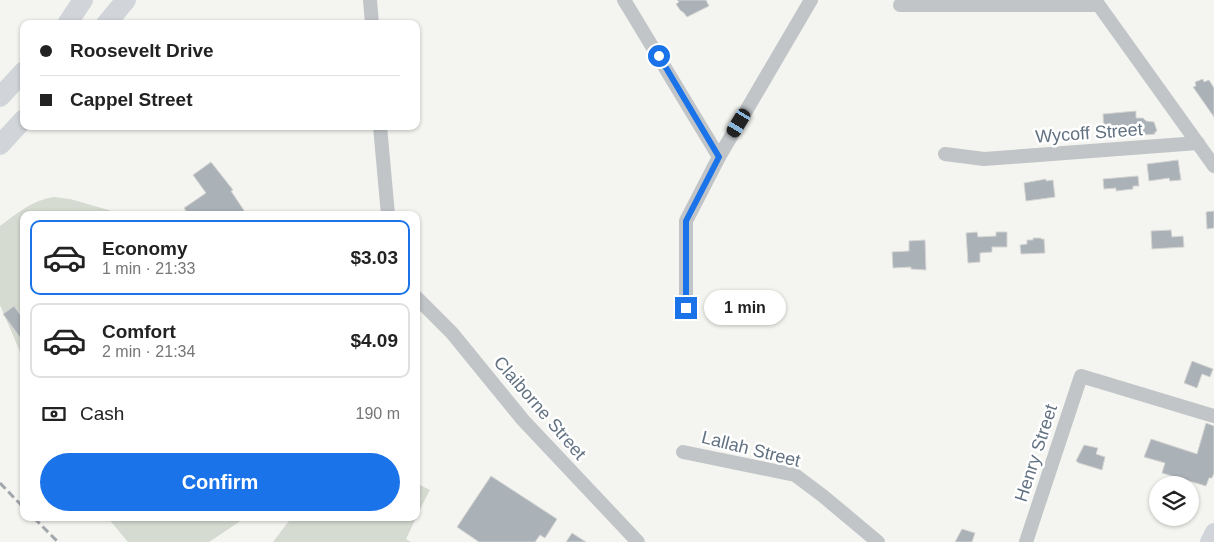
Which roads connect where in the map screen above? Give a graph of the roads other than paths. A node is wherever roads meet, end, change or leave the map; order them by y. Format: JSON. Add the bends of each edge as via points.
{"nodes":[{"id":1,"x":85,"y":0,"type":"edge"},
{"id":2,"x":126,"y":0,"type":"edge"},
{"id":3,"x":370,"y":0,"type":"edge"},
{"id":4,"x":624,"y":0,"type":"edge"},
{"id":5,"x":811,"y":0,"type":"edge"},
{"id":6,"x":1096,"y":2,"type":"edge"},
{"id":7,"x":900,"y":5,"type":"dead end"},
{"id":8,"x":70,"y":20,"type":"edge"},
{"id":9,"x":109,"y":20,"type":"edge"},
{"id":10,"x":372,"y":20,"type":"edge"},
{"id":11,"x":20,"y":75,"type":"edge"},
{"id":12,"x":0,"y":97,"type":"edge"},
{"id":13,"x":20,"y":123,"type":"edge"},
{"id":14,"x":380,"y":130,"type":"edge"},
{"id":15,"x":1198,"y":143,"type":"junction"},
{"id":16,"x":0,"y":144,"type":"edge"},
{"id":17,"x":945,"y":154,"type":"dead end"},
{"id":18,"x":719,"y":157,"type":"junction"},
{"id":19,"x":1214,"y":166,"type":"edge"},
{"id":20,"x":388,"y":211,"type":"edge"},
{"id":21,"x":420,"y":301,"type":"edge"},
{"id":22,"x":686,"y":308,"type":"dead end"},
{"id":23,"x":1214,"y":416,"type":"edge"},
{"id":24,"x":683,"y":452,"type":"dead end"},
{"id":25,"x":1214,"y":532,"type":"edge"},
{"id":26,"x":638,"y":542,"type":"edge"},
{"id":27,"x":878,"y":542,"type":"edge"},
{"id":28,"x":1026,"y":542,"type":"edge"},
{"id":29,"x":1209,"y":542,"type":"edge"}],
"edges":[{"from":1,"to":8,"type":"highway"},
{"from":2,"to":9,"type":"highway"},
{"from":3,"to":10,"type":"street"},
{"from":4,"to":18,"type":"street"},
{"from":5,"to":18,"type":"street"},
{"from":6,"to":7,"type":"street"},
{"from":6,"to":15,"type":"street"},
{"from":11,"to":12,"type":"highway"},
{"from":13,"to":16,"type":"highway"},
{"from":14,"to":20,"type":"street"},
{"from":15,"to":17,"type":"street","name":"Wycoff Street","via":[[984,159]]},
{"from":15,"to":19,"type":"street"},
{"from":18,"to":22,"type":"street","via":[[686,221]]},
{"from":21,"to":26,"type":"street","name":"Claiborne Street","via":[[452,334],[523,420]]},
{"from":23,"to":28,"type":"street","name":"Henry Street","via":[[1081,376]]},
{"from":24,"to":27,"type":"street","name":"Lallah Street","via":[[795,475]]},
{"from":25,"to":29,"type":"main road"}]}
